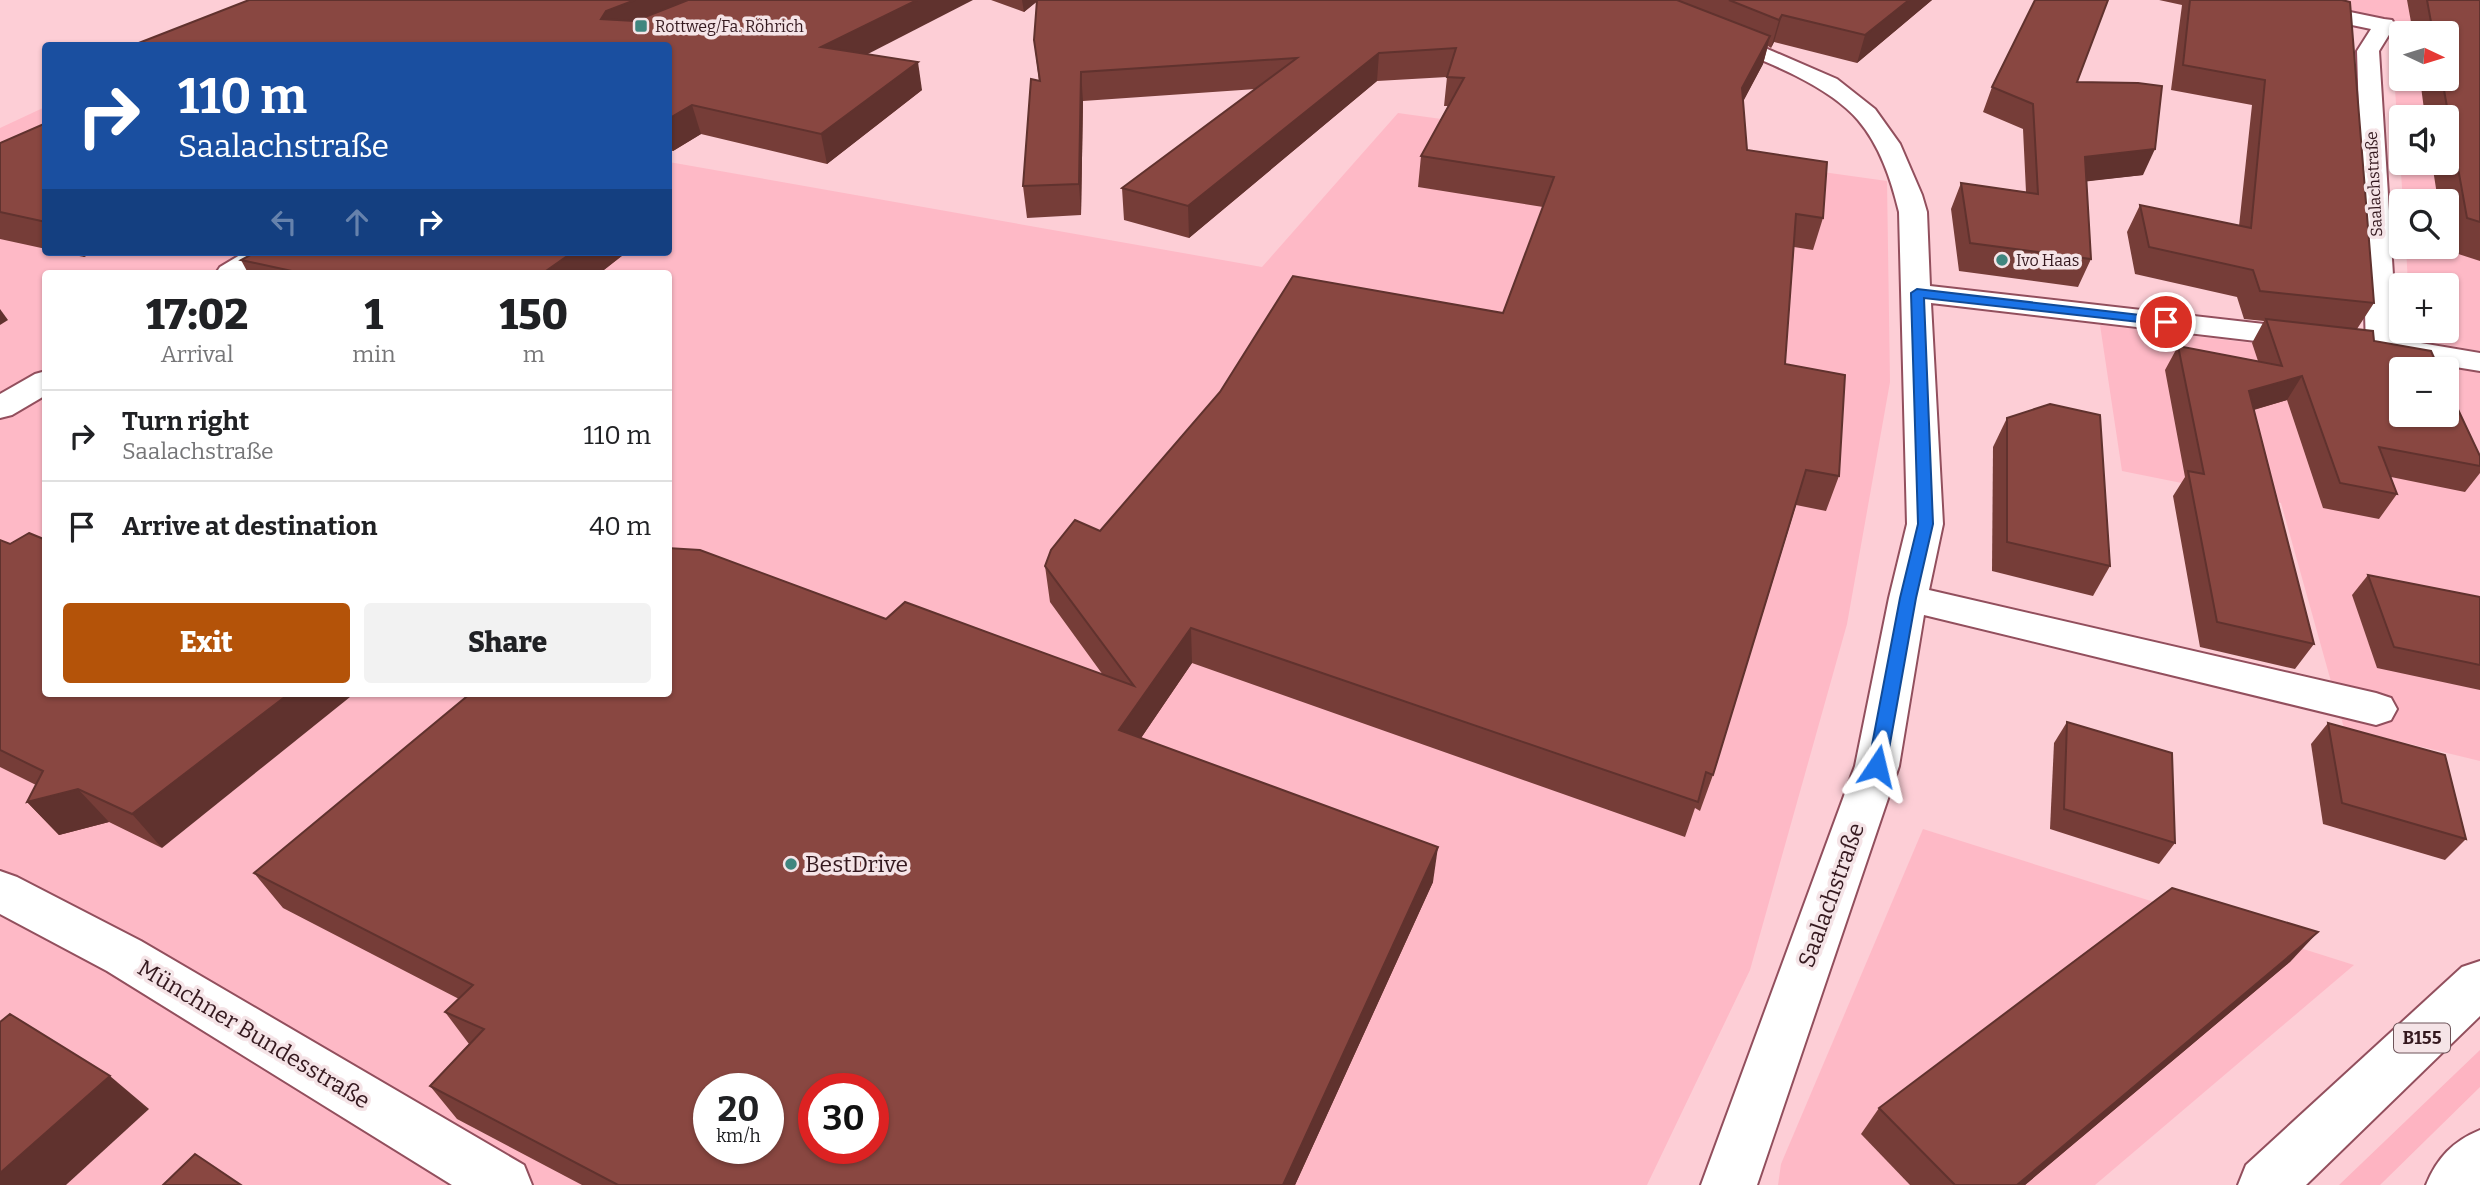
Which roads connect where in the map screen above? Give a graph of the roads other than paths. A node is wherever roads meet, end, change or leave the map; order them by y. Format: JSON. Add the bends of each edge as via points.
{"nodes":[{"id":1,"x":1637,"y":0,"type":"edge"},
{"id":2,"x":2260,"y":0,"type":"edge"},
{"id":3,"x":258,"y":256,"type":"edge"},
{"id":4,"x":235,"y":270,"type":"edge"},
{"id":5,"x":1917,"y":293,"type":"junction"},
{"id":6,"x":2359,"y":344,"type":"junction"},
{"id":7,"x":2480,"y":362,"type":"edge"},
{"id":8,"x":42,"y":383,"type":"edge"},
{"id":9,"x":0,"y":408,"type":"edge"},
{"id":10,"x":1908,"y":598,"type":"junction"},
{"id":11,"x":2376,"y":709,"type":"dead end"},
{"id":12,"x":0,"y":891,"type":"edge"},
{"id":13,"x":2480,"y":983,"type":"edge"},
{"id":14,"x":2480,"y":1157,"type":"edge"},
{"id":15,"x":505,"y":1185,"type":"edge"},
{"id":16,"x":1729,"y":1185,"type":"edge"},
{"id":17,"x":2266,"y":1185,"type":"edge"},
{"id":18,"x":2454,"y":1185,"type":"edge"}],
"edges":[{"from":1,"to":5,"type":"street","name":"Saalachstraße","via":[[1839,90],[1867,115],[1886,141],[1907,188],[1913,212]]},
{"from":2,"to":6,"type":"street","name":"Saalachstraße","via":[[2384,25],[2368,51]]},
{"from":3,"to":4,"type":"street"},
{"from":5,"to":6,"type":"street"},
{"from":5,"to":10,"type":"street","name":"Saalachstraße","via":[[1925,524]]},
{"from":6,"to":7,"type":"street"},
{"from":8,"to":9,"type":"street"},
{"from":10,"to":11,"type":"street"},
{"from":10,"to":16,"type":"street","name":"Saalachstraße","via":[[1877,766]]},
{"from":12,"to":15,"type":"street","name":"Münchner Bundesstraße","via":[[124,956]]},
{"from":13,"to":17,"type":"street","number":"B155"},
{"from":14,"to":18,"type":"street"}]}
